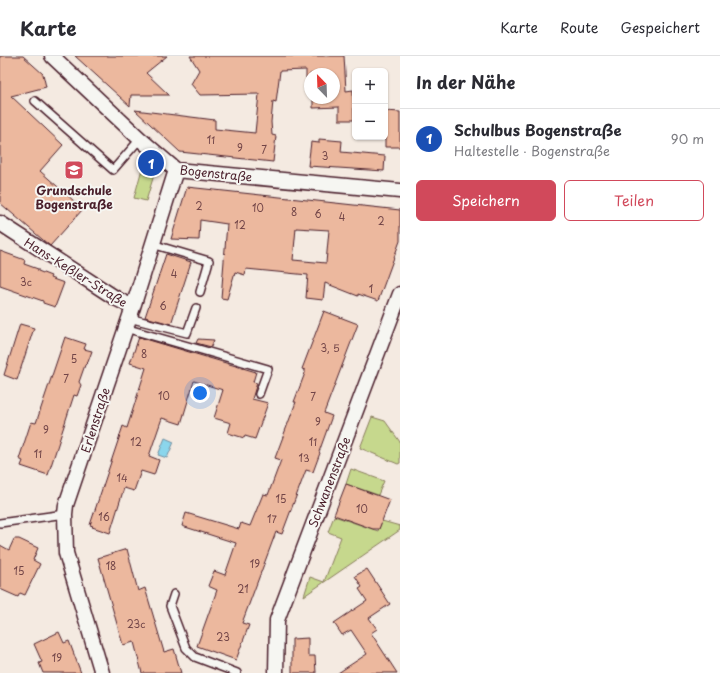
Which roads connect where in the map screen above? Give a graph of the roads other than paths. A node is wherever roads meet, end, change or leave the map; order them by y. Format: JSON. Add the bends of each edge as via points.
{"nodes":[{"id":1,"x":52,"y":56,"type":"edge"},
{"id":2,"x":35,"y":101,"type":"dead end"},
{"id":3,"x":140,"y":139,"type":"junction"},
{"id":4,"x":176,"y":170,"type":"junction"},
{"id":5,"x":400,"y":191,"type":"edge"},
{"id":6,"x":0,"y":223,"type":"edge"},
{"id":7,"x":152,"y":244,"type":"junction"},
{"id":8,"x":200,"y":292,"type":"dead end"},
{"id":9,"x":400,"y":294,"type":"edge"},
{"id":10,"x":196,"y":308,"type":"dead end"},
{"id":11,"x":129,"y":318,"type":"junction"},
{"id":12,"x":259,"y":394,"type":"dead end"},
{"id":13,"x":65,"y":514,"type":"junction"},
{"id":14,"x":0,"y":523,"type":"edge"},
{"id":15,"x":174,"y":594,"type":"dead end"},
{"id":16,"x":102,"y":673,"type":"edge"},
{"id":17,"x":236,"y":673,"type":"edge"},
{"id":18,"x":276,"y":673,"type":"edge"}],
"edges":[{"from":1,"to":3,"type":"street","name":"Bogenstraße"},
{"from":2,"to":3,"type":"lane","via":[[113,170]]},
{"from":3,"to":4,"type":"street","name":"Bogenstraße"},
{"from":4,"to":5,"type":"street","name":"Bogenstraße"},
{"from":4,"to":7,"type":"street","name":"Erlenstraße"},
{"from":6,"to":11,"type":"street","name":"Hans-Keßler-Straße","via":[[117,299]]},
{"from":7,"to":8,"type":"lane","via":[[209,261]]},
{"from":7,"to":11,"type":"street","name":"Erlenstraße"},
{"from":9,"to":18,"type":"street","name":"Schwanenstraße","via":[[277,620]]},
{"from":10,"to":11,"type":"lane","via":[[187,333]]},
{"from":11,"to":12,"type":"lane","via":[[268,369]]},
{"from":11,"to":13,"type":"street","name":"Erlenstraße"},
{"from":13,"to":14,"type":"lane"},
{"from":13,"to":16,"type":"street","name":"Erlenstraße","via":[[66,553]]},
{"from":15,"to":17,"type":"lane","via":[[170,606],[189,653]]}]}
